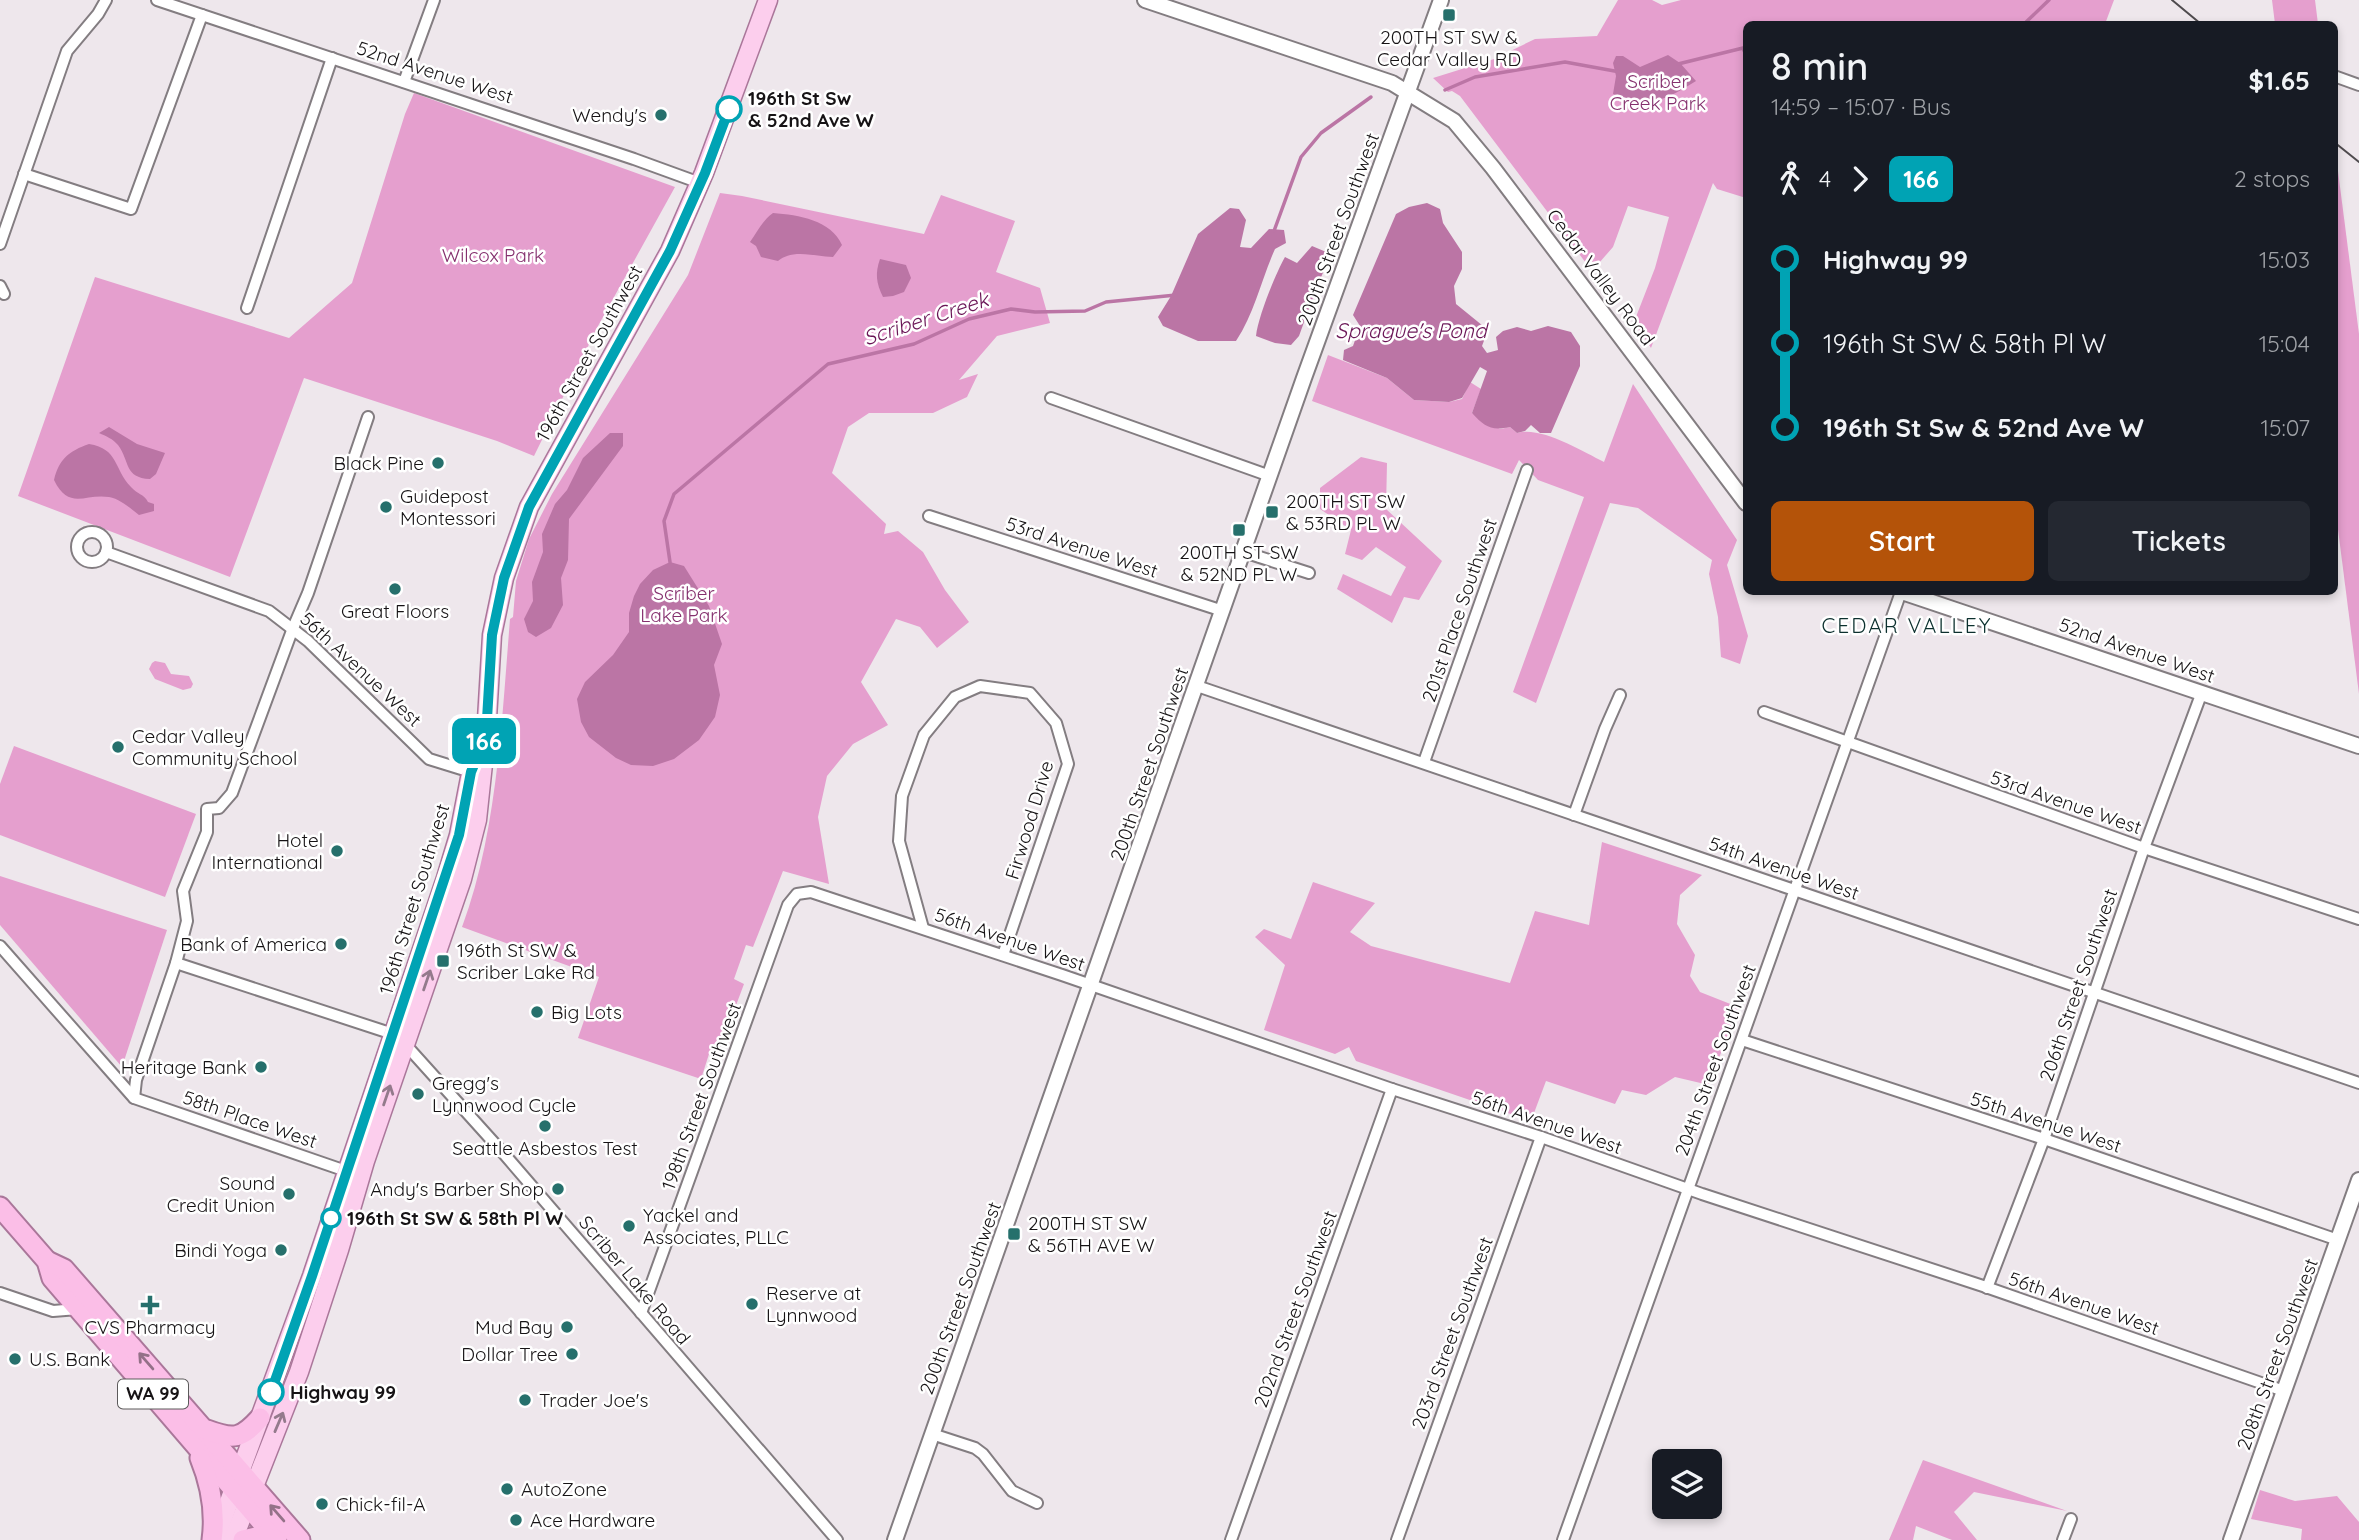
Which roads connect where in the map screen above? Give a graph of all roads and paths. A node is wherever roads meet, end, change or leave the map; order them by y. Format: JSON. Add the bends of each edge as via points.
{"nodes":[{"id":1,"x":106,"y":0,"type":"edge"},
{"id":2,"x":157,"y":0,"type":"edge"},
{"id":3,"x":434,"y":0,"type":"edge"},
{"id":4,"x":768,"y":0,"type":"edge"},
{"id":5,"x":1146,"y":0,"type":"edge"},
{"id":6,"x":1441,"y":0,"type":"edge"},
{"id":7,"x":202,"y":15,"type":"junction"},
{"id":8,"x":332,"y":58,"type":"junction"},
{"id":9,"x":2338,"y":77,"type":"edge"},
{"id":10,"x":404,"y":82,"type":"junction"},
{"id":11,"x":2359,"y":85,"type":"edge"},
{"id":12,"x":1408,"y":92,"type":"junction"},
{"id":13,"x":24,"y":174,"type":"junction"},
{"id":14,"x":700,"y":183,"type":"junction"},
{"id":15,"x":0,"y":244,"type":"edge"},
{"id":16,"x":247,"y":308,"type":"dead end"},
{"id":17,"x":1051,"y":398,"type":"dead end"},
{"id":18,"x":368,"y":417,"type":"dead end"},
{"id":19,"x":1527,"y":470,"type":"dead end"},
{"id":20,"x":1270,"y":476,"type":"junction"},
{"id":21,"x":1743,"y":499,"type":"edge"},
{"id":22,"x":929,"y":516,"type":"dead end"},
{"id":23,"x":106,"y":552,"type":"dead end"},
{"id":24,"x":1244,"y":552,"type":"junction"},
{"id":25,"x":1309,"y":573,"type":"dead end"},
{"id":26,"x":1901,"y":595,"type":"edge"},
{"id":27,"x":1911,"y":595,"type":"edge"},
{"id":28,"x":1223,"y":611,"type":"junction"},
{"id":29,"x":293,"y":628,"type":"junction"},
{"id":30,"x":1198,"y":686,"type":"junction"},
{"id":31,"x":2202,"y":692,"type":"junction"},
{"id":32,"x":1620,"y":695,"type":"dead end"},
{"id":33,"x":1764,"y":712,"type":"dead end"},
{"id":34,"x":486,"y":736,"type":"junction"},
{"id":35,"x":1847,"y":743,"type":"junction"},
{"id":36,"x":2359,"y":746,"type":"edge"},
{"id":37,"x":1424,"y":762,"type":"junction"},
{"id":38,"x":471,"y":772,"type":"junction"},
{"id":39,"x":1574,"y":815,"type":"junction"},
{"id":40,"x":477,"y":820,"type":"junction"},
{"id":41,"x":2144,"y":848,"type":"junction"},
{"id":42,"x":1794,"y":890,"type":"junction"},
{"id":43,"x":797,"y":894,"type":"joint"},
{"id":44,"x":2359,"y":919,"type":"edge"},
{"id":45,"x":923,"y":928,"type":"junction"},
{"id":46,"x":0,"y":946,"type":"edge"},
{"id":47,"x":1003,"y":955,"type":"junction"},
{"id":48,"x":176,"y":963,"type":"junction"},
{"id":49,"x":1091,"y":985,"type":"junction"},
{"id":50,"x":2093,"y":993,"type":"junction"},
{"id":51,"x":399,"y":1039,"type":"junction"},
{"id":52,"x":1742,"y":1040,"type":"junction"},
{"id":53,"x":2359,"y":1083,"type":"edge"},
{"id":54,"x":1392,"y":1089,"type":"junction"},
{"id":55,"x":134,"y":1097,"type":"junction"},
{"id":56,"x":1541,"y":1137,"type":"junction"},
{"id":57,"x":2044,"y":1139,"type":"junction"},
{"id":58,"x":346,"y":1171,"type":"junction"},
{"id":59,"x":2359,"y":1180,"type":"edge"},
{"id":60,"x":1686,"y":1189,"type":"junction"},
{"id":61,"x":355,"y":1195,"type":"junction"},
{"id":62,"x":0,"y":1207,"type":"edge"},
{"id":63,"x":2338,"y":1240,"type":"junction"},
{"id":64,"x":47,"y":1261,"type":"junction"},
{"id":65,"x":312,"y":1276,"type":"junction"},
{"id":66,"x":1987,"y":1288,"type":"junction"},
{"id":67,"x":0,"y":1293,"type":"edge"},
{"id":68,"x":321,"y":1303,"type":"junction"},
{"id":69,"x":78,"y":1309,"type":"junction"},
{"id":70,"x":641,"y":1313,"type":"junction"},
{"id":71,"x":2284,"y":1391,"type":"junction"},
{"id":72,"x":260,"y":1418,"type":"junction"},
{"id":73,"x":199,"y":1434,"type":"junction"},
{"id":74,"x":932,"y":1434,"type":"junction"},
{"id":75,"x":243,"y":1487,"type":"junction"},
{"id":76,"x":1037,"y":1503,"type":"dead end"},
{"id":77,"x":2071,"y":1519,"type":"dead end"},
{"id":78,"x":213,"y":1540,"type":"edge"},
{"id":79,"x":233,"y":1540,"type":"edge"},
{"id":80,"x":243,"y":1540,"type":"edge"},
{"id":81,"x":276,"y":1540,"type":"edge"},
{"id":82,"x":300,"y":1540,"type":"edge"},
{"id":83,"x":837,"y":1540,"type":"edge"},
{"id":84,"x":895,"y":1540,"type":"edge"},
{"id":85,"x":1231,"y":1540,"type":"edge"},
{"id":86,"x":1397,"y":1540,"type":"edge"},
{"id":87,"x":1563,"y":1540,"type":"edge"},
{"id":88,"x":2063,"y":1540,"type":"edge"},
{"id":89,"x":2231,"y":1540,"type":"edge"}],
"edges":[{"from":1,"to":13,"type":"street","via":[[67,51]]},
{"from":2,"to":7,"type":"street","name":"52nd Avenue West"},
{"from":3,"to":10,"type":"street"},
{"from":4,"to":14,"type":"main road","name":"196th Street Southwest"},
{"from":5,"to":12,"type":"street","name":"Cedar Valley Road"},
{"from":6,"to":12,"type":"street","name":"200th Street Southwest"},
{"from":7,"to":8,"type":"street","name":"52nd Avenue West"},
{"from":7,"to":13,"type":"street","via":[[131,209]]},
{"from":8,"to":10,"type":"street","name":"52nd Avenue West"},
{"from":8,"to":16,"type":"street"},
{"from":9,"to":11,"type":"street"},
{"from":10,"to":14,"type":"street","name":"52nd Avenue West"},
{"from":12,"to":20,"type":"street","name":"200th Street Southwest"},
{"from":12,"to":21,"type":"street","name":"Cedar Valley Road","via":[[1454,121],[1478,149]]},
{"from":13,"to":15,"type":"street"},
{"from":14,"to":34,"type":"main road","name":"196th Street Southwest","via":[[652,285],[529,507],[504,578],[492,635]]},
{"from":17,"to":20,"type":"street"},
{"from":18,"to":29,"type":"street"},
{"from":19,"to":37,"type":"street","name":"201st Place Southwest"},
{"from":20,"to":24,"type":"street","name":"200th Street Southwest"},
{"from":22,"to":28,"type":"street","name":"53rd Avenue West"},
{"from":23,"to":29,"type":"street","name":"56th Avenue West","via":[[254,603]]},
{"from":24,"to":25,"type":"street"},
{"from":24,"to":28,"type":"street","name":"200th Street Southwest"},
{"from":26,"to":35,"type":"street","name":"204th Street Southwest"},
{"from":27,"to":31,"type":"street","name":"52nd Avenue West"},
{"from":28,"to":30,"type":"street","name":"200th Street Southwest"},
{"from":29,"to":38,"type":"street","name":"56th Avenue West","via":[[429,758]]},
{"from":29,"to":48,"type":"street","via":[[233,793],[219,808],[207,809],[207,832],[183,891],[187,921]]},
{"from":30,"to":37,"type":"street","name":"54th Avenue West"},
{"from":30,"to":49,"type":"street","name":"200th Street Southwest"},
{"from":31,"to":36,"type":"street","name":"52nd Avenue West"},
{"from":31,"to":41,"type":"street","name":"206th Street Southwest"},
{"from":32,"to":39,"type":"street"},
{"from":33,"to":35,"type":"street","name":"53rd Avenue West"},
{"from":34,"to":38,"type":"main road","name":"196th Street Southwest"},
{"from":34,"to":40,"type":"main road","name":"196th Street Southwest"},
{"from":35,"to":41,"type":"street","name":"53rd Avenue West"},
{"from":35,"to":42,"type":"street","name":"204th Street Southwest"},
{"from":37,"to":39,"type":"street","name":"54th Avenue West"},
{"from":38,"to":40,"type":"main road"},
{"from":38,"to":51,"type":"main road","name":"196th Street Southwest","via":[[459,835]]},
{"from":39,"to":42,"type":"street","name":"54th Avenue West"},
{"from":51,"to":40,"type":"main road","name":"196th Street Southwest","one_way":true,"via":[[462,879]]},
{"from":41,"to":44,"type":"street","name":"53rd Avenue West"},
{"from":41,"to":50,"type":"street","name":"206th Street Southwest"},
{"from":42,"to":50,"type":"street","name":"54th Avenue West"},
{"from":42,"to":52,"type":"street","name":"204th Street Southwest"},
{"from":43,"to":45,"type":"street","name":"56th Avenue West","via":[[811,892]]},
{"from":43,"to":70,"type":"street","name":"198th Street Southwest","via":[[788,905]]},
{"from":45,"to":47,"type":"street","name":"56th Avenue West"},
{"from":45,"to":47,"type":"street","name":"Firwood Drive","via":[[899,841],[902,796],[924,735],[955,697],[980,686],[1030,693],[1056,723],[1068,764]]},
{"from":46,"to":55,"type":"street","name":"58th Place West"},
{"from":47,"to":49,"type":"street","name":"56th Avenue West"},
{"from":48,"to":51,"type":"street"},
{"from":48,"to":55,"type":"street"},
{"from":49,"to":54,"type":"street","name":"56th Avenue West"},
{"from":49,"to":74,"type":"street","name":"200th Street Southwest"},
{"from":50,"to":53,"type":"street","name":"54th Avenue West"},
{"from":50,"to":57,"type":"street","name":"206th Street Southwest"},
{"from":51,"to":58,"type":"main road","name":"196th Street Southwest"},
{"from":61,"to":51,"type":"main road","name":"196th Street Southwest","one_way":true},
{"from":51,"to":70,"type":"street","name":"Scriber Lake Road"},
{"from":52,"to":57,"type":"street","name":"55th Avenue West"},
{"from":52,"to":60,"type":"street","name":"204th Street Southwest"},
{"from":54,"to":56,"type":"street","name":"56th Avenue West"},
{"from":54,"to":85,"type":"street","name":"202nd Street Southwest"},
{"from":55,"to":58,"type":"street","name":"58th Place West"},
{"from":56,"to":60,"type":"street","name":"56th Avenue West"},
{"from":56,"to":86,"type":"street","name":"203rd Street Southwest"},
{"from":57,"to":63,"type":"street","name":"55th Avenue West"},
{"from":57,"to":66,"type":"street","name":"206th Street Southwest"},
{"from":58,"to":61,"type":"main road","via":[[351,1174]]},
{"from":58,"to":65,"type":"main road","name":"196th Street Southwest"},
{"from":59,"to":63,"type":"street","name":"208th Street Southwest"},
{"from":60,"to":66,"type":"street","name":"56th Avenue West"},
{"from":60,"to":87,"type":"street","name":"204th Street Southwest"},
{"from":61,"to":68,"type":"main road","name":"196th Street Southwest"},
{"from":62,"to":64,"type":"highway","number":"WA 99"},
{"from":63,"to":71,"type":"street","name":"208th Street Southwest"},
{"from":64,"to":69,"type":"highway","number":"WA 99","via":[[52,1278]]},
{"from":73,"to":64,"type":"highway","number":"WA 99","one_way":true,"via":[[64,1269]]},
{"from":65,"to":68,"type":"main road"},
{"from":65,"to":72,"type":"main road","name":"196th Street Southwest"},
{"from":66,"to":71,"type":"street","name":"56th Avenue West"},
{"from":67,"to":69,"type":"street","via":[[53,1311]]},
{"from":75,"to":68,"type":"main road","name":"196th Street Southwest","one_way":true,"via":[[299,1371]]},
{"from":69,"to":73,"type":"highway","number":"WA 99"},
{"from":70,"to":83,"type":"street","name":"Scriber Lake Road"},
{"from":71,"to":89,"type":"street","name":"208th Street Southwest"},
{"from":72,"to":73,"type":"highway","via":[[236,1437]]},
{"from":72,"to":75,"type":"main road","name":"196th Street Southwest"},
{"from":73,"to":75,"type":"highway","number":"WA 99"},
{"from":73,"to":78,"type":"highway","via":[[211,1493]]},
{"from":74,"to":76,"type":"street","via":[[975,1448],[1012,1491]]},
{"from":74,"to":84,"type":"street","name":"200th Street Southwest"},
{"from":75,"to":78,"type":"main road","name":"196th Street Southwest"},
{"from":75,"to":79,"type":"main road","name":"196th Street Southwest"},
{"from":75,"to":81,"type":"highway","number":"WA 99"},
{"from":82,"to":75,"type":"highway","number":"WA 99","one_way":true},
{"from":77,"to":88,"type":"street"},
{"from":80,"to":81,"type":"highway","via":[[260,1536]]}]}
